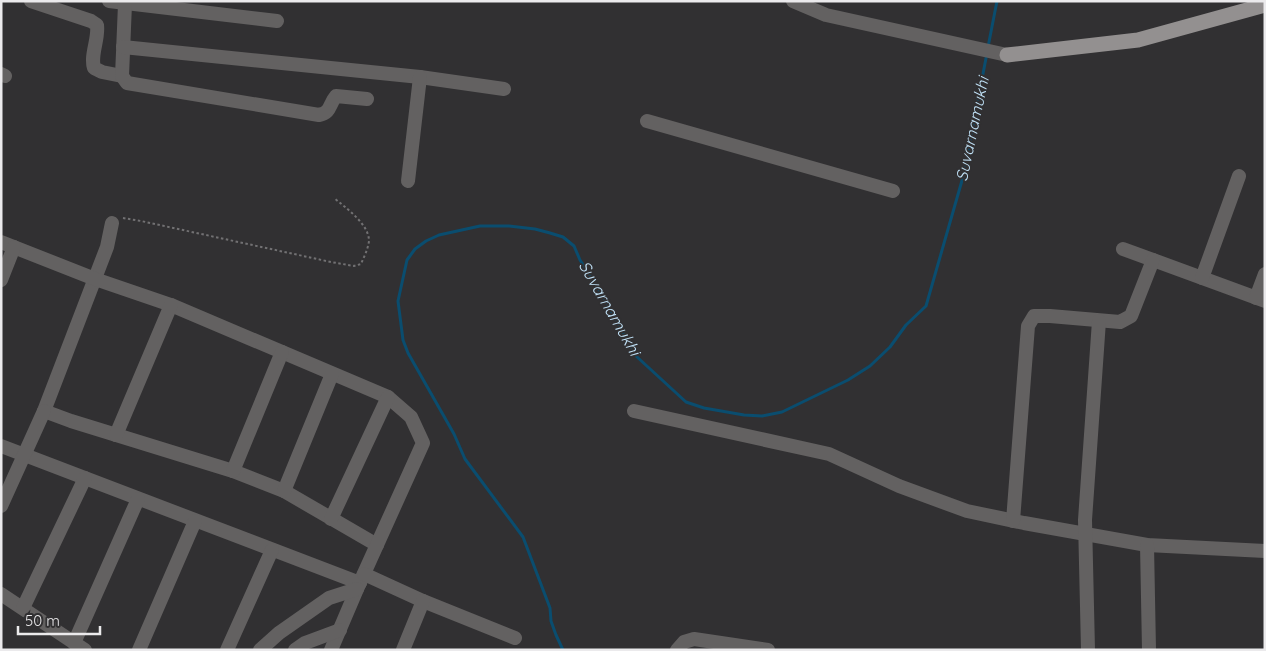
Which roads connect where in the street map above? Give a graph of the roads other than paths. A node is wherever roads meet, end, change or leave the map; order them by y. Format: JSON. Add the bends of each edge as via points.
{"nodes":[{"id":1,"x":31,"y":1,"type":"edge"},
{"id":2,"x":109,"y":1,"type":"edge"},
{"id":3,"x":793,"y":1,"type":"edge"},
{"id":4,"x":125,"y":4,"type":"junction"},
{"id":5,"x":1265,"y":5,"type":"edge"},
{"id":6,"x":277,"y":22,"type":"dead end"},
{"id":7,"x":123,"y":47,"type":"junction"},
{"id":8,"x":1007,"y":55,"type":"joint"},
{"id":9,"x":122,"y":76,"type":"junction"},
{"id":10,"x":420,"y":77,"type":"junction"},
{"id":11,"x":504,"y":89,"type":"dead end"},
{"id":12,"x":367,"y":100,"type":"dead end"},
{"id":13,"x":648,"y":121,"type":"dead end"},
{"id":14,"x":1239,"y":176,"type":"dead end"},
{"id":15,"x":408,"y":180,"type":"dead end"},
{"id":16,"x":893,"y":191,"type":"dead end"},
{"id":17,"x":112,"y":223,"type":"road end"},
{"id":18,"x":8,"y":244,"type":"edge"},
{"id":19,"x":1123,"y":249,"type":"dead end"},
{"id":20,"x":1153,"y":260,"type":"junction"},
{"id":21,"x":1265,"y":274,"type":"edge"},
{"id":22,"x":1202,"y":278,"type":"junction"},
{"id":23,"x":95,"y":279,"type":"junction"},
{"id":24,"x":1,"y":280,"type":"edge"},
{"id":25,"x":1260,"y":299,"type":"edge"},
{"id":26,"x":171,"y":306,"type":"junction"},
{"id":27,"x":1099,"y":321,"type":"junction"},
{"id":28,"x":282,"y":352,"type":"junction"},
{"id":29,"x":332,"y":374,"type":"junction"},
{"id":30,"x":388,"y":397,"type":"junction"},
{"id":31,"x":44,"y":411,"type":"junction"},
{"id":32,"x":634,"y":411,"type":"dead end"},
{"id":33,"x":116,"y":435,"type":"junction"},
{"id":34,"x":1,"y":446,"type":"edge"},
{"id":35,"x":26,"y":455,"type":"junction"},
{"id":36,"x":233,"y":471,"type":"junction"},
{"id":37,"x":85,"y":478,"type":"junction"},
{"id":38,"x":284,"y":491,"type":"junction"},
{"id":39,"x":138,"y":499,"type":"junction"},
{"id":40,"x":1,"y":506,"type":"edge"},
{"id":41,"x":331,"y":519,"type":"junction"},
{"id":42,"x":195,"y":521,"type":"junction"},
{"id":43,"x":1013,"y":521,"type":"junction"},
{"id":44,"x":1085,"y":533,"type":"junction"},
{"id":45,"x":377,"y":545,"type":"junction"},
{"id":46,"x":1147,"y":545,"type":"junction"},
{"id":47,"x":272,"y":550,"type":"junction"},
{"id":48,"x":1265,"y":551,"type":"edge"},
{"id":49,"x":360,"y":582,"type":"junction"},
{"id":50,"x":1,"y":594,"type":"edge"},
{"id":51,"x":423,"y":601,"type":"junction"},
{"id":52,"x":23,"y":608,"type":"junction"},
{"id":53,"x":340,"y":630,"type":"junction"},
{"id":54,"x":515,"y":638,"type":"dead end"},
{"id":55,"x":79,"y":646,"type":"edge"},
{"id":56,"x":733,"y":647,"type":"edge"},
{"id":57,"x":139,"y":650,"type":"edge"},
{"id":58,"x":227,"y":650,"type":"edge"},
{"id":59,"x":260,"y":650,"type":"edge"},
{"id":60,"x":295,"y":650,"type":"edge"},
{"id":61,"x":332,"y":650,"type":"edge"},
{"id":62,"x":403,"y":650,"type":"edge"},
{"id":63,"x":677,"y":650,"type":"edge"},
{"id":64,"x":768,"y":650,"type":"edge"},
{"id":65,"x":1088,"y":650,"type":"edge"},
{"id":66,"x":1149,"y":650,"type":"edge"}],
"edges":[{"from":1,"to":9,"type":"street","via":[[97,25],[94,68]]},
{"from":2,"to":4,"type":"street"},
{"from":3,"to":8,"type":"street","via":[[826,15]]},
{"from":4,"to":6,"type":"street"},
{"from":4,"to":7,"type":"street"},
{"from":5,"to":8,"type":"main road","via":[[1138,40]]},
{"from":7,"to":9,"type":"street"},
{"from":7,"to":10,"type":"street"},
{"from":9,"to":12,"type":"street","via":[[133,86],[319,114],[329,111],[336,96]]},
{"from":10,"to":11,"type":"street"},
{"from":10,"to":15,"type":"street"},
{"from":13,"to":16,"type":"street"},
{"from":14,"to":22,"type":"street"},
{"from":17,"to":23,"type":"street"},
{"from":18,"to":23,"type":"street"},
{"from":18,"to":24,"type":"street"},
{"from":19,"to":20,"type":"street"},
{"from":20,"to":22,"type":"street"},
{"from":20,"to":27,"type":"street","via":[[1131,316],[1120,322]]},
{"from":21,"to":25,"type":"street"},
{"from":22,"to":25,"type":"street"},
{"from":23,"to":26,"type":"street"},
{"from":23,"to":31,"type":"street"},
{"from":26,"to":28,"type":"street"},
{"from":26,"to":33,"type":"street"},
{"from":27,"to":43,"type":"street","via":[[1034,316],[1028,326]]},
{"from":27,"to":44,"type":"street"},
{"from":28,"to":29,"type":"street"},
{"from":28,"to":36,"type":"street"},
{"from":29,"to":30,"type":"street"},
{"from":29,"to":38,"type":"street"},
{"from":30,"to":41,"type":"street"},
{"from":30,"to":45,"type":"street","via":[[412,418],[423,442]]},
{"from":31,"to":33,"type":"street"},
{"from":31,"to":35,"type":"street"},
{"from":32,"to":43,"type":"street","via":[[829,454],[899,486],[967,511]]},
{"from":33,"to":36,"type":"street"},
{"from":34,"to":35,"type":"street"},
{"from":35,"to":37,"type":"street"},
{"from":35,"to":40,"type":"street"},
{"from":36,"to":38,"type":"street"},
{"from":37,"to":39,"type":"street"},
{"from":37,"to":52,"type":"street"},
{"from":38,"to":41,"type":"street"},
{"from":39,"to":42,"type":"street"},
{"from":39,"to":55,"type":"street"},
{"from":41,"to":45,"type":"street"},
{"from":42,"to":47,"type":"street"},
{"from":42,"to":57,"type":"street"},
{"from":43,"to":44,"type":"street"},
{"from":44,"to":46,"type":"street"},
{"from":44,"to":65,"type":"street"},
{"from":45,"to":49,"type":"street"},
{"from":46,"to":48,"type":"street"},
{"from":46,"to":66,"type":"street"},
{"from":47,"to":49,"type":"street"},
{"from":47,"to":58,"type":"street"},
{"from":49,"to":51,"type":"street"},
{"from":49,"to":53,"type":"street"},
{"from":49,"to":59,"type":"street","via":[[278,632]]},
{"from":50,"to":52,"type":"street"},
{"from":51,"to":54,"type":"street"},
{"from":51,"to":62,"type":"street"},
{"from":52,"to":55,"type":"street"},
{"from":53,"to":60,"type":"street","via":[[304,643]]},
{"from":53,"to":61,"type":"street"},
{"from":56,"to":63,"type":"street","via":[[694,639],[684,642]]},
{"from":56,"to":64,"type":"street"}]}
